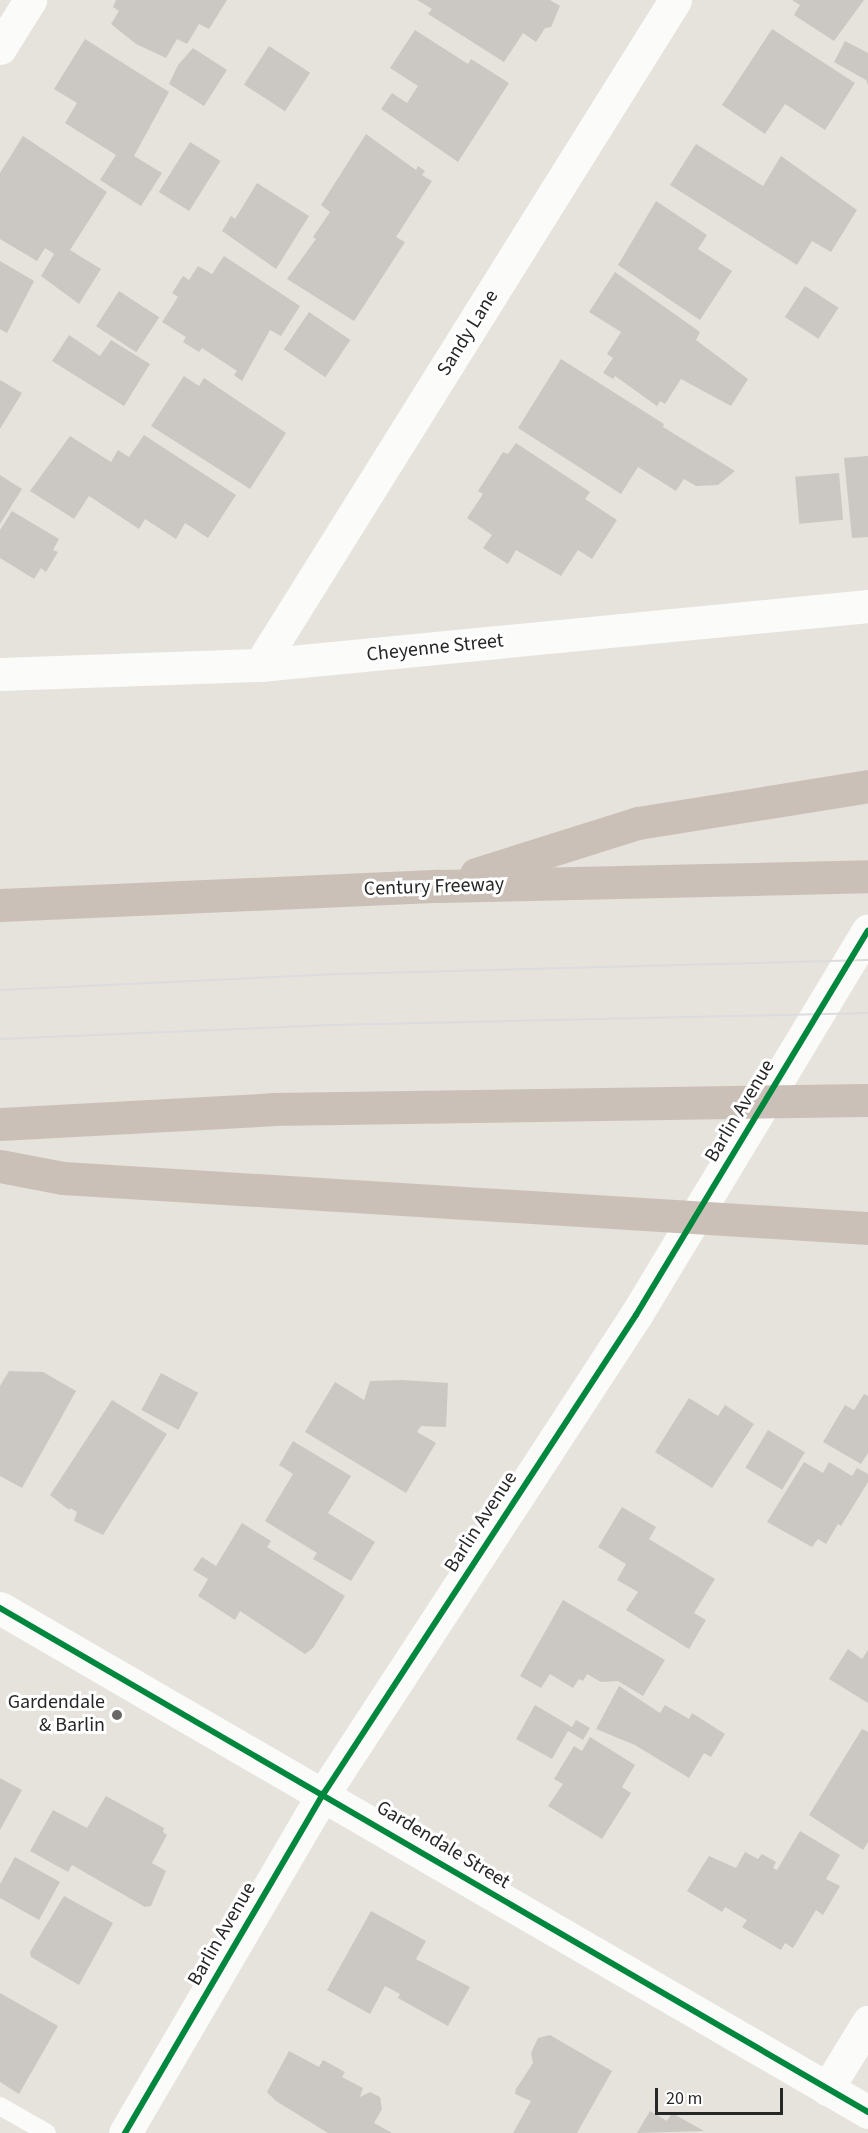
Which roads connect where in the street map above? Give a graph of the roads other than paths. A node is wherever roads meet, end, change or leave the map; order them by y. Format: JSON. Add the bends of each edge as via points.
{"nodes":[{"id":1,"x":30,"y":0,"type":"edge"},
{"id":2,"x":675,"y":0,"type":"edge"},
{"id":3,"x":0,"y":48,"type":"edge"},
{"id":4,"x":868,"y":606,"type":"edge"},
{"id":5,"x":260,"y":665,"type":"junction"},
{"id":6,"x":0,"y":674,"type":"edge"},
{"id":7,"x":868,"y":786,"type":"edge"},
{"id":8,"x":868,"y":876,"type":"edge"},
{"id":9,"x":440,"y":886,"type":"junction"},
{"id":10,"x":0,"y":905,"type":"edge"},
{"id":11,"x":868,"y":930,"type":"edge"},
{"id":12,"x":868,"y":1100,"type":"edge"},
{"id":13,"x":0,"y":1124,"type":"edge"},
{"id":14,"x":0,"y":1167,"type":"edge"},
{"id":15,"x":868,"y":1228,"type":"edge"},
{"id":16,"x":0,"y":1608,"type":"edge"},
{"id":17,"x":324,"y":1794,"type":"junction"},
{"id":18,"x":868,"y":2022,"type":"edge"},
{"id":19,"x":827,"y":2089,"type":"junction"},
{"id":20,"x":0,"y":2106,"type":"edge"},
{"id":21,"x":868,"y":2112,"type":"edge"},
{"id":22,"x":47,"y":2133,"type":"edge"},
{"id":23,"x":124,"y":2133,"type":"edge"}],
"edges":[{"from":1,"to":3,"type":"street"},
{"from":2,"to":5,"type":"street","name":"Sandy Lane"},
{"from":4,"to":5,"type":"street","name":"Cheyenne Street"},
{"from":5,"to":6,"type":"street","name":"Cheyenne Street"},
{"from":7,"to":9,"type":"highway","via":[[638,823]]},
{"from":8,"to":9,"type":"highway","name":"Century Freeway"},
{"from":9,"to":10,"type":"highway","name":"Century Freeway"},
{"from":11,"to":17,"type":"street","name":"Barlin Avenue","via":[[636,1314]]},
{"from":12,"to":13,"type":"highway","via":[[273,1109]]},
{"from":14,"to":15,"type":"highway","via":[[86,1180]]},
{"from":16,"to":17,"type":"street","name":"Gardendale Street"},
{"from":17,"to":19,"type":"street","name":"Gardendale Street"},
{"from":17,"to":23,"type":"street","name":"Barlin Avenue"},
{"from":18,"to":19,"type":"street"},
{"from":19,"to":21,"type":"street","name":"Gardendale Street"},
{"from":20,"to":22,"type":"lane"}]}
